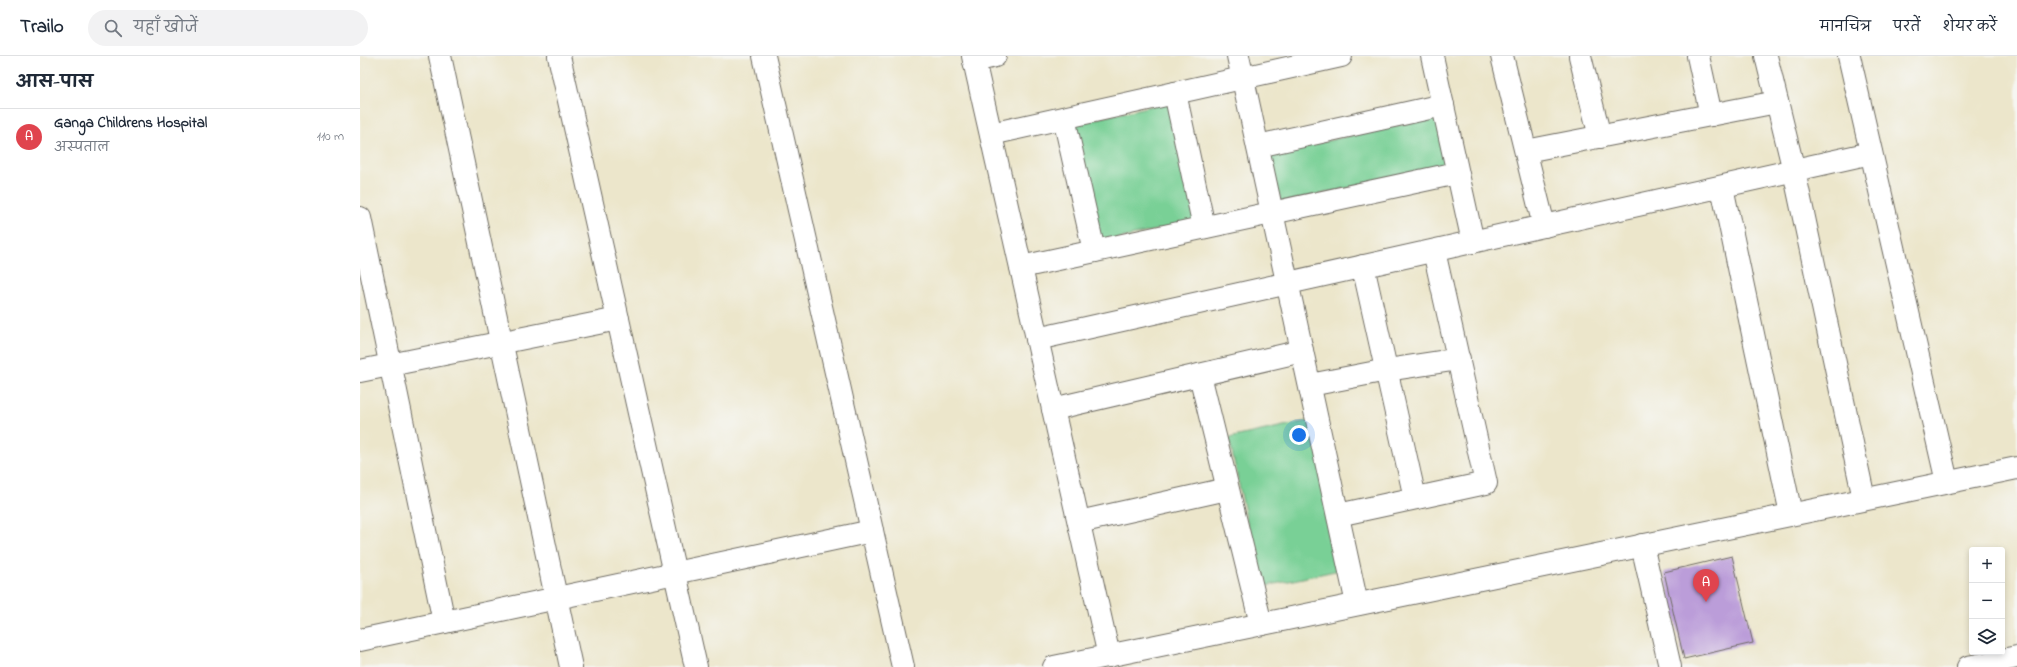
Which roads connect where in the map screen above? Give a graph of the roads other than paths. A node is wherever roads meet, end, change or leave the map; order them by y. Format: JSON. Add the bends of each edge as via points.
{"nodes":[{"id":1,"x":440,"y":56,"type":"edge"},
{"id":2,"x":559,"y":56,"type":"edge"},
{"id":3,"x":764,"y":56,"type":"edge"},
{"id":4,"x":995,"y":56,"type":"edge"},
{"id":5,"x":1238,"y":56,"type":"edge"},
{"id":6,"x":1341,"y":56,"type":"edge"},
{"id":7,"x":1432,"y":56,"type":"edge"},
{"id":8,"x":1502,"y":56,"type":"edge"},
{"id":9,"x":1580,"y":56,"type":"edge"},
{"id":10,"x":1698,"y":56,"type":"edge"},
{"id":11,"x":1766,"y":56,"type":"edge"},
{"id":12,"x":1849,"y":56,"type":"edge"},
{"id":13,"x":974,"y":58,"type":"edge"},
{"id":14,"x":1243,"y":78,"type":"junction"},
{"id":15,"x":1175,"y":93,"type":"junction"},
{"id":16,"x":1777,"y":102,"type":"junction"},
{"id":17,"x":1443,"y":105,"type":"junction"},
{"id":18,"x":1711,"y":115,"type":"junction"},
{"id":19,"x":1064,"y":118,"type":"junction"},
{"id":20,"x":991,"y":134,"type":"junction"},
{"id":21,"x":1600,"y":137,"type":"junction"},
{"id":22,"x":1258,"y":146,"type":"junction"},
{"id":23,"x":1526,"y":151,"type":"junction"},
{"id":24,"x":1871,"y":153,"type":"junction"},
{"id":25,"x":1794,"y":171,"type":"junction"},
{"id":26,"x":1457,"y":173,"type":"junction"},
{"id":27,"x":1722,"y":186,"type":"junction"},
{"id":28,"x":1272,"y":213,"type":"junction"},
{"id":29,"x":360,"y":218,"type":"edge"},
{"id":30,"x":1544,"y":226,"type":"junction"},
{"id":31,"x":1204,"y":227,"type":"junction"},
{"id":32,"x":1473,"y":242,"type":"junction"},
{"id":33,"x":1434,"y":250,"type":"junction"},
{"id":34,"x":1094,"y":251,"type":"junction"},
{"id":35,"x":1021,"y":266,"type":"junction"},
{"id":36,"x":1363,"y":266,"type":"junction"},
{"id":37,"x":1287,"y":283,"type":"junction"},
{"id":38,"x":618,"y":319,"type":"junction"},
{"id":39,"x":1037,"y":339,"type":"junction"},
{"id":40,"x":502,"y":343,"type":"junction"},
{"id":41,"x":1302,"y":351,"type":"junction"},
{"id":42,"x":1459,"y":359,"type":"junction"},
{"id":43,"x":390,"y":365,"type":"junction"},
{"id":44,"x":1386,"y":370,"type":"junction"},
{"id":45,"x":360,"y":371,"type":"edge"},
{"id":46,"x":1200,"y":375,"type":"junction"},
{"id":47,"x":1310,"y":385,"type":"junction"},
{"id":48,"x":1053,"y":409,"type":"junction"},
{"id":49,"x":2017,"y":468,"type":"edge"},
{"id":50,"x":1946,"y":482,"type":"junction"},
{"id":51,"x":1227,"y":489,"type":"junction"},
{"id":52,"x":1415,"y":498,"type":"junction"},
{"id":53,"x":1864,"y":499,"type":"junction"},
{"id":54,"x":1791,"y":514,"type":"junction"},
{"id":55,"x":1338,"y":515,"type":"junction"},
{"id":56,"x":1079,"y":522,"type":"junction"},
{"id":57,"x":872,"y":531,"type":"junction"},
{"id":58,"x":1642,"y":545,"type":"junction"},
{"id":59,"x":675,"y":573,"type":"junction"},
{"id":60,"x":556,"y":598,"type":"junction"},
{"id":61,"x":1358,"y":604,"type":"junction"},
{"id":62,"x":444,"y":622,"type":"junction"},
{"id":63,"x":1261,"y":624,"type":"junction"},
{"id":64,"x":360,"y":640,"type":"edge"},
{"id":65,"x":1109,"y":656,"type":"junction"},
{"id":66,"x":2017,"y":657,"type":"edge"},
{"id":67,"x":571,"y":667,"type":"edge"},
{"id":68,"x":696,"y":667,"type":"edge"},
{"id":69,"x":903,"y":667,"type":"edge"},
{"id":70,"x":1054,"y":667,"type":"edge"},
{"id":71,"x":1670,"y":667,"type":"edge"},
{"id":72,"x":1968,"y":667,"type":"edge"}],
"edges":[{"from":1,"to":40,"type":"street"},
{"from":2,"to":38,"type":"street"},
{"from":3,"to":57,"type":"street"},
{"from":4,"to":13,"type":"street"},
{"from":5,"to":14,"type":"street"},
{"from":6,"to":14,"type":"street"},
{"from":7,"to":17,"type":"street"},
{"from":8,"to":23,"type":"street"},
{"from":9,"to":21,"type":"street"},
{"from":10,"to":18,"type":"street"},
{"from":11,"to":16,"type":"street"},
{"from":12,"to":24,"type":"street"},
{"from":13,"to":20,"type":"street"},
{"from":14,"to":15,"type":"street"},
{"from":14,"to":22,"type":"street"},
{"from":15,"to":19,"type":"street"},
{"from":15,"to":31,"type":"street"},
{"from":16,"to":18,"type":"street"},
{"from":16,"to":25,"type":"street"},
{"from":17,"to":22,"type":"street"},
{"from":17,"to":26,"type":"street"},
{"from":18,"to":21,"type":"street"},
{"from":19,"to":20,"type":"street"},
{"from":19,"to":34,"type":"street"},
{"from":20,"to":35,"type":"street"},
{"from":21,"to":23,"type":"street"},
{"from":22,"to":28,"type":"street"},
{"from":23,"to":30,"type":"street"},
{"from":24,"to":25,"type":"street"},
{"from":24,"to":50,"type":"street"},
{"from":25,"to":27,"type":"street"},
{"from":25,"to":53,"type":"street"},
{"from":26,"to":28,"type":"street"},
{"from":26,"to":32,"type":"street"},
{"from":27,"to":30,"type":"street"},
{"from":27,"to":54,"type":"street"},
{"from":28,"to":31,"type":"street"},
{"from":28,"to":37,"type":"street"},
{"from":29,"to":43,"type":"street"},
{"from":30,"to":32,"type":"street"},
{"from":31,"to":34,"type":"street"},
{"from":32,"to":33,"type":"street"},
{"from":33,"to":36,"type":"street"},
{"from":33,"to":42,"type":"street"},
{"from":34,"to":35,"type":"street"},
{"from":35,"to":39,"type":"street"},
{"from":36,"to":37,"type":"street"},
{"from":36,"to":44,"type":"street"},
{"from":37,"to":39,"type":"street"},
{"from":37,"to":41,"type":"street"},
{"from":38,"to":40,"type":"street"},
{"from":38,"to":59,"type":"street"},
{"from":39,"to":48,"type":"street"},
{"from":40,"to":43,"type":"street"},
{"from":40,"to":60,"type":"street"},
{"from":41,"to":46,"type":"street"},
{"from":41,"to":47,"type":"street"},
{"from":42,"to":44,"type":"street"},
{"from":42,"to":52,"type":"street","via":[[1486,483]]},
{"from":43,"to":45,"type":"street"},
{"from":43,"to":62,"type":"street"},
{"from":44,"to":47,"type":"street"},
{"from":44,"to":52,"type":"street"},
{"from":46,"to":48,"type":"street"},
{"from":46,"to":51,"type":"street"},
{"from":47,"to":55,"type":"street"},
{"from":48,"to":56,"type":"street"},
{"from":49,"to":50,"type":"street"},
{"from":50,"to":53,"type":"street"},
{"from":51,"to":56,"type":"street"},
{"from":51,"to":63,"type":"street"},
{"from":52,"to":55,"type":"street"},
{"from":53,"to":54,"type":"street"},
{"from":54,"to":58,"type":"street"},
{"from":55,"to":61,"type":"street"},
{"from":56,"to":65,"type":"street"},
{"from":57,"to":59,"type":"street"},
{"from":57,"to":69,"type":"street"},
{"from":58,"to":61,"type":"street"},
{"from":58,"to":71,"type":"street"},
{"from":59,"to":60,"type":"street"},
{"from":59,"to":68,"type":"street"},
{"from":60,"to":62,"type":"street"},
{"from":60,"to":67,"type":"street"},
{"from":61,"to":63,"type":"street"},
{"from":62,"to":64,"type":"street"},
{"from":63,"to":65,"type":"street"},
{"from":65,"to":70,"type":"street"},
{"from":66,"to":72,"type":"street"}]}
